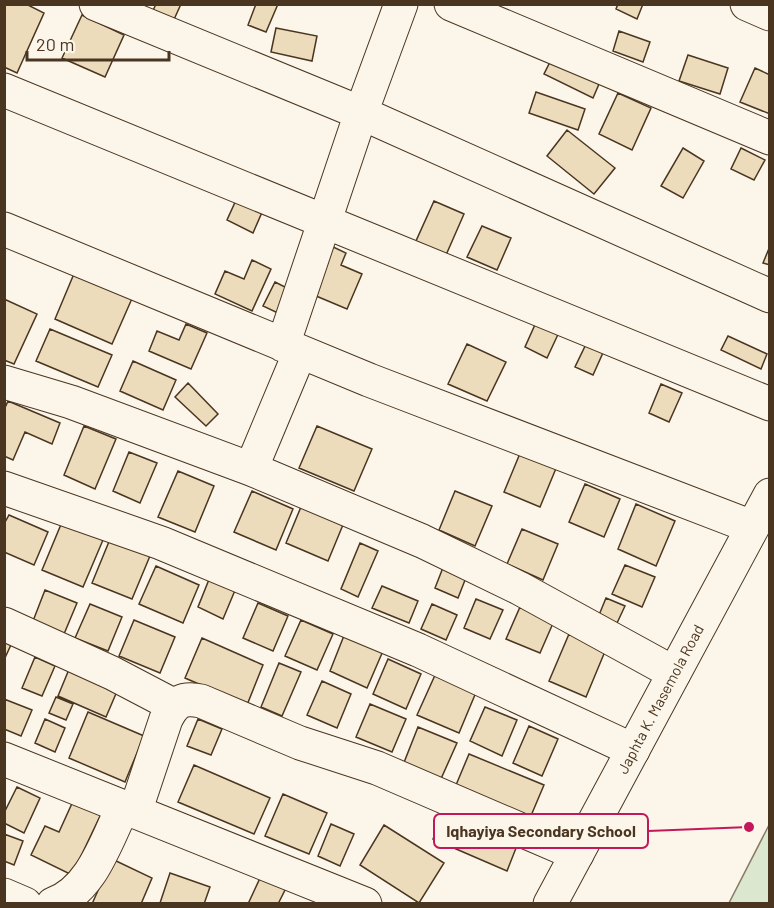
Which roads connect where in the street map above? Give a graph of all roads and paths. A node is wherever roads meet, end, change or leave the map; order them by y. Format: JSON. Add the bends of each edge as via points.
{"nodes":[{"id":1,"x":96,"y":4,"type":"edge"},
{"id":2,"x":401,"y":4,"type":"edge"},
{"id":3,"x":451,"y":4,"type":"edge"},
{"id":4,"x":747,"y":4,"type":"edge"},
{"id":5,"x":770,"y":14,"type":"edge"},
{"id":6,"x":4,"y":90,"type":"edge"},
{"id":7,"x":361,"y":113,"type":"junction"},
{"id":8,"x":770,"y":138,"type":"edge"},
{"id":9,"x":324,"y":222,"type":"junction"},
{"id":10,"x":4,"y":229,"type":"edge"},
{"id":11,"x":770,"y":296,"type":"edge"},
{"id":12,"x":292,"y":348,"type":"junction"},
{"id":13,"x":4,"y":382,"type":"edge"},
{"id":14,"x":770,"y":404,"type":"edge"},
{"id":15,"x":251,"y":468,"type":"junction"},
{"id":16,"x":4,"y":488,"type":"edge"},
{"id":17,"x":770,"y":495,"type":"edge"},
{"id":18,"x":753,"y":527,"type":"junction"},
{"id":19,"x":4,"y":624,"type":"edge"},
{"id":20,"x":674,"y":673,"type":"junction"},
{"id":21,"x":173,"y":705,"type":"junction"},
{"id":22,"x":633,"y":750,"type":"junction"},
{"id":23,"x":4,"y":759,"type":"edge"},
{"id":24,"x":129,"y":809,"type":"junction"},
{"id":25,"x":577,"y":854,"type":"junction"},
{"id":26,"x":4,"y":895,"type":"edge"},
{"id":27,"x":25,"y":903,"type":"edge"},
{"id":28,"x":53,"y":903,"type":"edge"},
{"id":29,"x":365,"y":903,"type":"edge"},
{"id":30,"x":550,"y":903,"type":"edge"}],
"edges":[{"from":1,"to":7,"type":"street"},
{"from":2,"to":7,"type":"street"},
{"from":3,"to":8,"type":"street"},
{"from":4,"to":5,"type":"street"},
{"from":6,"to":9,"type":"street"},
{"from":7,"to":9,"type":"street"},
{"from":7,"to":11,"type":"street"},
{"from":9,"to":12,"type":"street"},
{"from":9,"to":14,"type":"street"},
{"from":10,"to":12,"type":"street"},
{"from":12,"to":15,"type":"street"},
{"from":12,"to":18,"type":"street"},
{"from":13,"to":15,"type":"street","via":[[71,402]]},
{"from":15,"to":20,"type":"street","via":[[509,583]]},
{"from":16,"to":22,"type":"street","via":[[182,552],[418,650]]},
{"from":17,"to":18,"type":"street","name":"Japhta K. Masemola Road"},
{"from":18,"to":20,"type":"street","name":"Japhta K. Masemola Road"},
{"from":19,"to":21,"type":"street"},
{"from":20,"to":22,"type":"street","name":"Japhta K. Masemola Road"},
{"from":21,"to":24,"type":"street"},
{"from":21,"to":25,"type":"street","via":[[186,698],[201,701],[300,743],[377,768]]},
{"from":22,"to":25,"type":"street","name":"Japhta K. Masemola Road"},
{"from":23,"to":24,"type":"street"},
{"from":24,"to":28,"type":"street","via":[[86,879],[70,895]]},
{"from":24,"to":29,"type":"street"},
{"from":25,"to":30,"type":"street","name":"Japhta K. Masemola Road"},
{"from":26,"to":27,"type":"street"}]}
